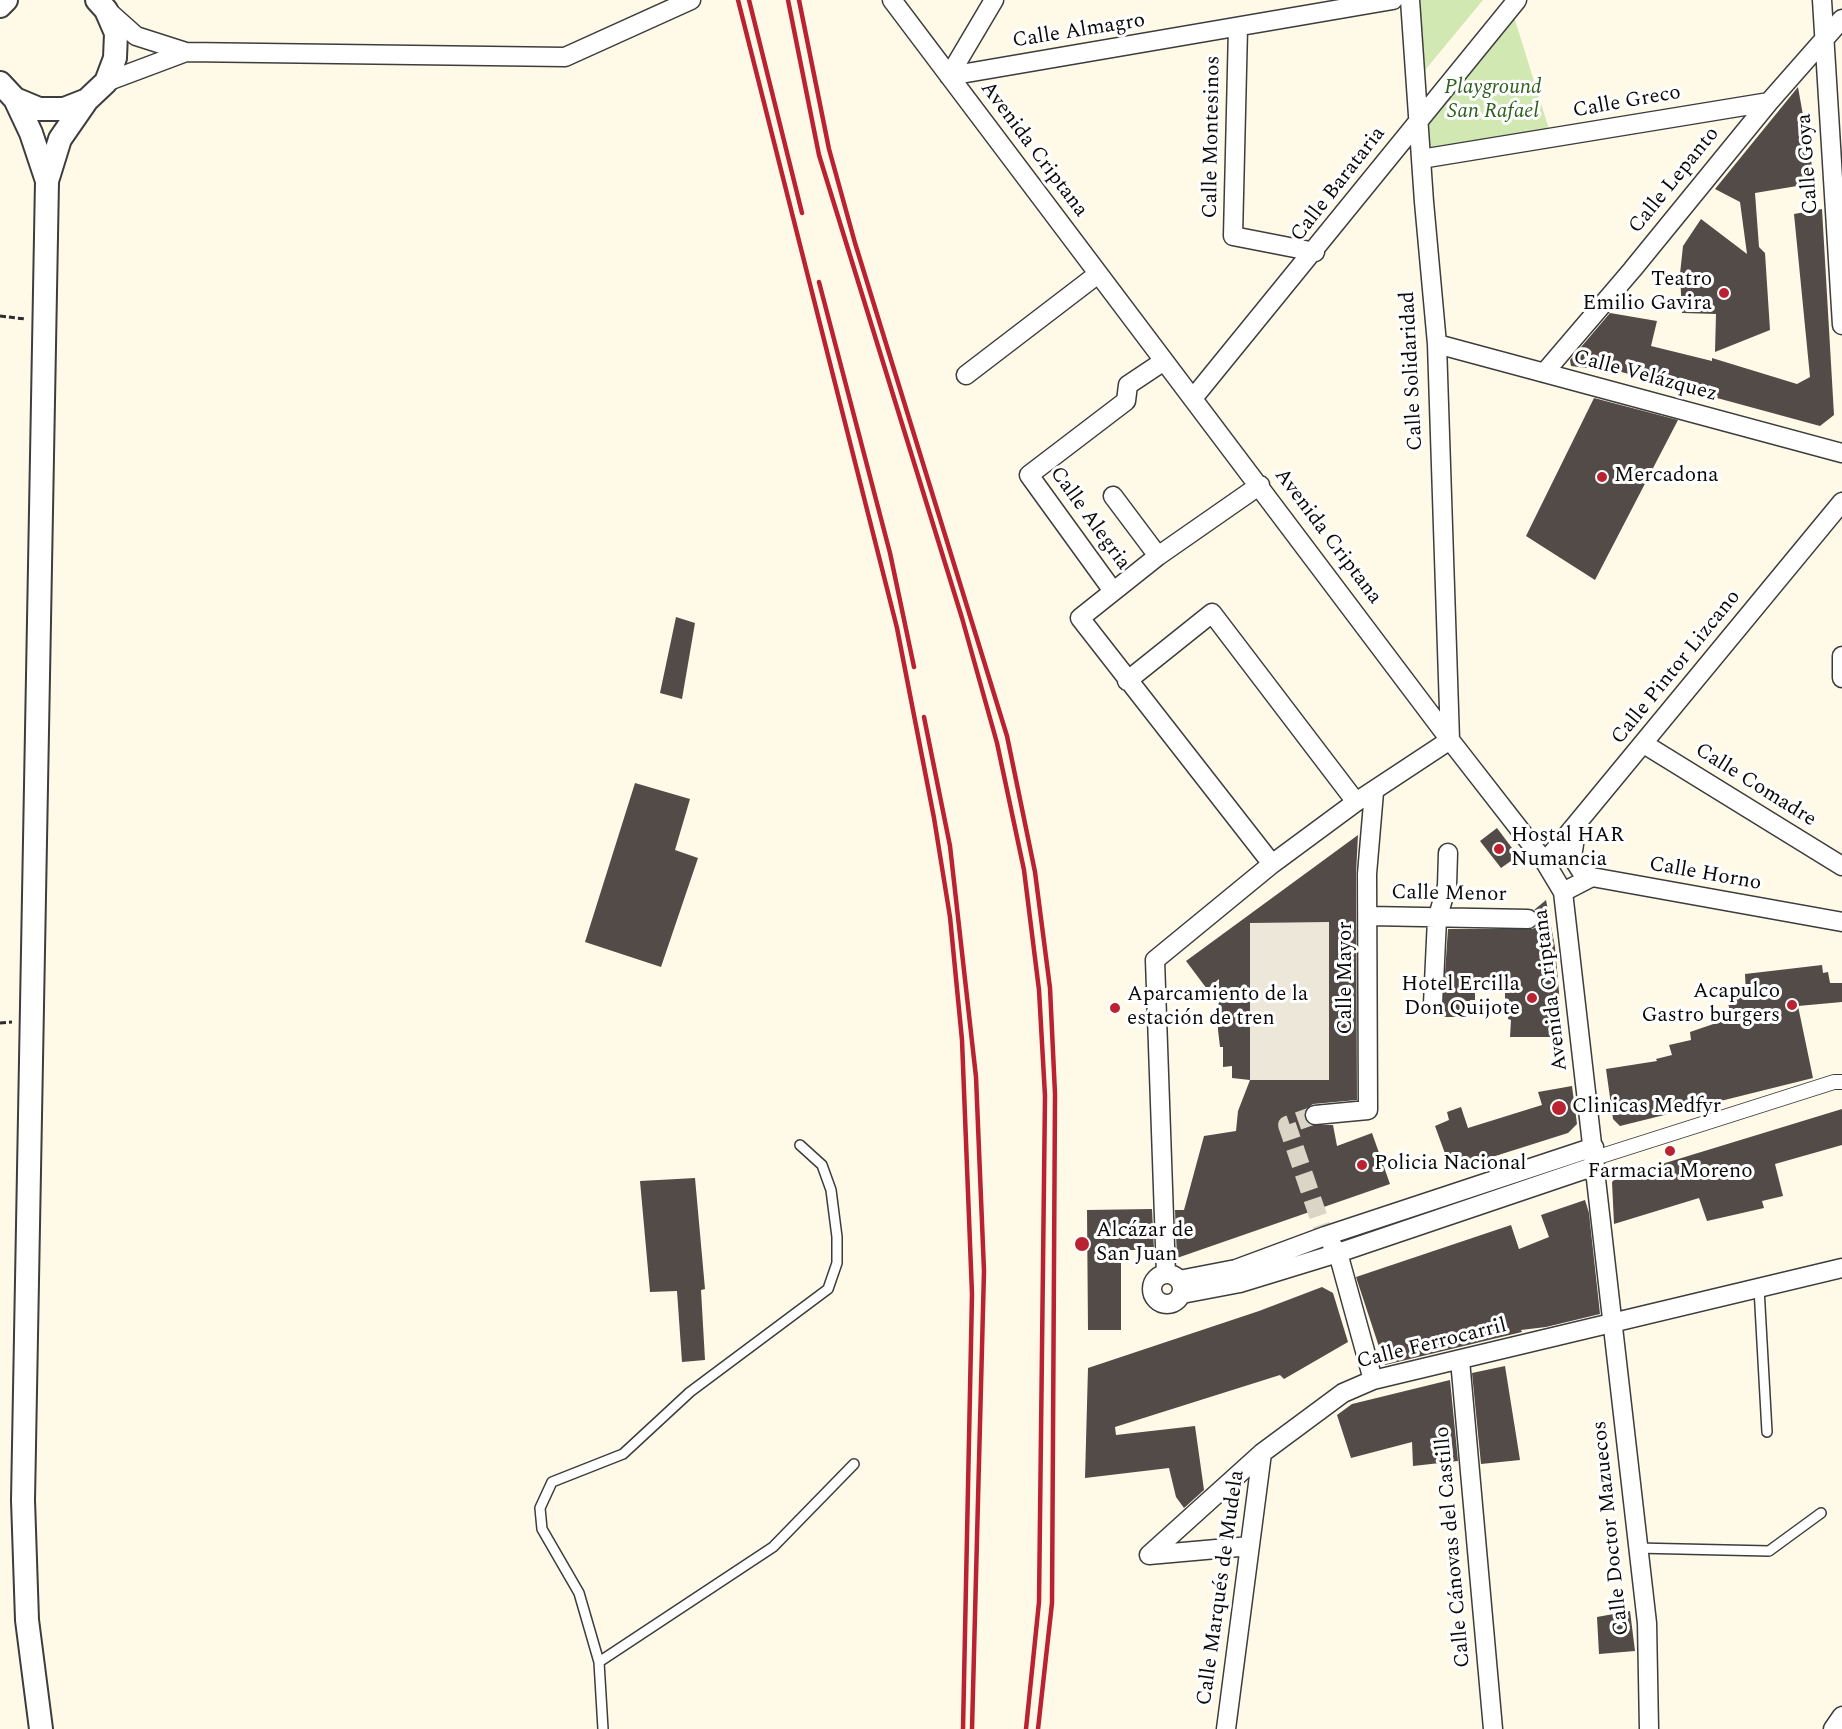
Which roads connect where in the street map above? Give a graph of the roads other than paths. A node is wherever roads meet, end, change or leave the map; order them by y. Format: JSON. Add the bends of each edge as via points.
{"nodes":[{"id":1,"x":6,"y":0,"type":"edge"},
{"id":2,"x":691,"y":0,"type":"edge"},
{"id":3,"x":994,"y":0,"type":"edge"},
{"id":4,"x":1393,"y":0,"type":"edge"},
{"id":5,"x":1410,"y":0,"type":"edge"},
{"id":6,"x":1517,"y":0,"type":"edge"},
{"id":7,"x":1822,"y":0,"type":"edge"},
{"id":8,"x":896,"y":2,"type":"edge"},
{"id":9,"x":102,"y":5,"type":"edge"},
{"id":10,"x":0,"y":6,"type":"edge"},
{"id":11,"x":1842,"y":19,"type":"edge"},
{"id":12,"x":1238,"y":28,"type":"junction"},
{"id":13,"x":1824,"y":40,"type":"junction"},
{"id":14,"x":186,"y":52,"type":"junction"},
{"id":15,"x":949,"y":76,"type":"junction"},
{"id":16,"x":105,"y":82,"type":"junction"},
{"id":17,"x":8,"y":91,"type":"edge"},
{"id":18,"x":87,"y":100,"type":"junction"},
{"id":19,"x":1769,"y":102,"type":"junction"},
{"id":20,"x":1419,"y":121,"type":"junction"},
{"id":21,"x":1835,"y":130,"type":"edge"},
{"id":22,"x":1421,"y":159,"type":"junction"},
{"id":23,"x":47,"y":181,"type":"junction"},
{"id":24,"x":1315,"y":252,"type":"junction"},
{"id":25,"x":1098,"y":274,"type":"junction"},
{"id":26,"x":1842,"y":325,"type":"edge"},
{"id":27,"x":1437,"y":344,"type":"junction"},
{"id":28,"x":1164,"y":361,"type":"junction"},
{"id":29,"x":1544,"y":373,"type":"junction"},
{"id":30,"x":966,"y":375,"type":"dead end"},
{"id":31,"x":1194,"y":397,"type":"junction"},
{"id":32,"x":1842,"y":453,"type":"edge"},
{"id":33,"x":1260,"y":485,"type":"junction"},
{"id":34,"x":1113,"y":496,"type":"dead end"},
{"id":35,"x":1842,"y":502,"type":"edge"},
{"id":36,"x":1158,"y":556,"type":"junction"},
{"id":37,"x":1113,"y":591,"type":"junction"},
{"id":38,"x":1842,"y":656,"type":"edge"},
{"id":39,"x":1842,"y":678,"type":"edge"},
{"id":40,"x":1127,"y":681,"type":"junction"},
{"id":41,"x":1450,"y":740,"type":"junction"},
{"id":42,"x":1644,"y":744,"type":"junction"},
{"id":43,"x":1374,"y":792,"type":"junction"},
{"id":44,"x":1356,"y":802,"type":"junction"},
{"id":45,"x":1578,"y":823,"type":"junction"},
{"id":46,"x":1448,"y":853,"type":"dead end"},
{"id":47,"x":1545,"y":862,"type":"junction"},
{"id":48,"x":1272,"y":864,"type":"junction"},
{"id":49,"x":1842,"y":866,"type":"edge"},
{"id":50,"x":1592,"y":877,"type":"junction"},
{"id":51,"x":1563,"y":892,"type":"junction"},
{"id":52,"x":1370,"y":916,"type":"junction"},
{"id":53,"x":1437,"y":919,"type":"junction"},
{"id":54,"x":1528,"y":919,"type":"tunnel mouth"},
{"id":55,"x":1842,"y":922,"type":"edge"},
{"id":56,"x":1433,"y":1004,"type":"dead end"},
{"id":57,"x":1842,"y":1082,"type":"edge"},
{"id":58,"x":1315,"y":1115,"type":"tunnel mouth"},
{"id":59,"x":800,"y":1146,"type":"dead end"},
{"id":60,"x":1595,"y":1157,"type":"junction"},
{"id":61,"x":1325,"y":1236,"type":"junction"},
{"id":62,"x":1338,"y":1253,"type":"junction"},
{"id":63,"x":1842,"y":1268,"type":"edge"},
{"id":64,"x":1176,"y":1283,"type":"junction"},
{"id":65,"x":1759,"y":1288,"type":"junction"},
{"id":66,"x":1613,"y":1323,"type":"junction"},
{"id":67,"x":1460,"y":1360,"type":"junction"},
{"id":68,"x":1373,"y":1380,"type":"junction"},
{"id":69,"x":1767,"y":1432,"type":"dead end"},
{"id":70,"x":1262,"y":1454,"type":"junction"},
{"id":71,"x":854,"y":1464,"type":"dead end"},
{"id":72,"x":1821,"y":1513,"type":"dead end"},
{"id":73,"x":1250,"y":1546,"type":"junction"},
{"id":74,"x":1636,"y":1548,"type":"junction"},
{"id":75,"x":599,"y":1662,"type":"junction"},
{"id":76,"x":1842,"y":1716,"type":"edge"},
{"id":77,"x":41,"y":1729,"type":"edge"},
{"id":78,"x":603,"y":1729,"type":"edge"},
{"id":79,"x":1226,"y":1729,"type":"edge"},
{"id":80,"x":1493,"y":1729,"type":"edge"},
{"id":81,"x":1649,"y":1729,"type":"edge"},
{"id":82,"x":1833,"y":1729,"type":"edge"}],
"edges":[{"from":1,"to":10,"type":"street"},
{"from":2,"to":14,"type":"street","via":[[565,57]]},
{"from":3,"to":15,"type":"street"},
{"from":4,"to":12,"type":"street","name":"Calle Almagro"},
{"from":5,"to":20,"type":"street","name":"Calle Solidaridad"},
{"from":6,"to":20,"type":"street","name":"Calle Barataria"},
{"from":7,"to":13,"type":"street","name":"Calle Goya"},
{"from":8,"to":15,"type":"street","name":"Avenida Criptana"},
{"from":9,"to":14,"type":"street","via":[[136,36]]},
{"from":9,"to":16,"type":"street","via":[[116,33],[116,58]]},
{"from":11,"to":13,"type":"street","name":"Calle Lepanto"},
{"from":12,"to":15,"type":"street","name":"Calle Almagro"},
{"from":12,"to":24,"type":"street","name":"Calle Montesinos","via":[[1233,236]]},
{"from":13,"to":19,"type":"street","name":"Calle Lepanto"},
{"from":13,"to":21,"type":"street","name":"Calle Goya"},
{"from":14,"to":16,"type":"street"},
{"from":15,"to":25,"type":"street","name":"Avenida Criptana"},
{"from":16,"to":18,"type":"street"},
{"from":17,"to":18,"type":"street","via":[[39,109],[64,109]]},
{"from":17,"to":23,"type":"street","via":[[31,133]]},
{"from":18,"to":23,"type":"street","via":[[60,140]]},
{"from":19,"to":22,"type":"street","name":"Calle Greco"},
{"from":19,"to":29,"type":"street","name":"Calle Lepanto"},
{"from":20,"to":22,"type":"street","name":"Calle Solidaridad"},
{"from":20,"to":24,"type":"street","name":"Calle Barataria"},
{"from":21,"to":26,"type":"street","name":"Calle Goya"},
{"from":22,"to":27,"type":"street","name":"Calle Solidaridad"},
{"from":23,"to":77,"type":"street","via":[[23,1500],[27,1620]]},
{"from":24,"to":31,"type":"street","name":"Calle Barataria"},
{"from":25,"to":28,"type":"street","name":"Avenida Criptana"},
{"from":25,"to":30,"type":"street"},
{"from":27,"to":29,"type":"street","name":"Calle Velázquez"},
{"from":27,"to":41,"type":"street","name":"Calle Solidaridad"},
{"from":28,"to":31,"type":"street","name":"Avenida Criptana"},
{"from":28,"to":37,"type":"street","name":"Calle Alegria","via":[[1128,385],[1126,401],[1029,475]]},
{"from":29,"to":32,"type":"street","name":"Calle Velázquez"},
{"from":31,"to":33,"type":"street","name":"Avenida Criptana"},
{"from":33,"to":36,"type":"street"},
{"from":33,"to":41,"type":"street","name":"Avenida Criptana"},
{"from":34,"to":36,"type":"street"},
{"from":35,"to":42,"type":"street","name":"Calle Pintor Lizcano"},
{"from":36,"to":37,"type":"street"},
{"from":37,"to":40,"type":"street","via":[[1080,618]]},
{"from":38,"to":39,"type":"street"},
{"from":40,"to":44,"type":"street","via":[[1212,613]]},
{"from":40,"to":48,"type":"street"},
{"from":41,"to":43,"type":"street"},
{"from":41,"to":47,"type":"street","name":"Avenida Criptana"},
{"from":42,"to":45,"type":"street","name":"Calle Pintor Lizcano"},
{"from":42,"to":49,"type":"street","name":"Calle Comadre"},
{"from":43,"to":44,"type":"street"},
{"from":43,"to":52,"type":"street","name":"Calle Mayor","via":[[1367,874]]},
{"from":44,"to":48,"type":"street"},
{"from":45,"to":47,"type":"street","name":"Calle Pintor Lizcano"},
{"from":45,"to":50,"type":"street","via":[[1572,857],[1581,871]]},
{"from":46,"to":53,"type":"street","via":[[1447,886]]},
{"from":47,"to":51,"type":"street","name":"Avenida Criptana"},
{"from":48,"to":64,"type":"street","via":[[1155,960],[1166,1209]]},
{"from":50,"to":51,"type":"street"},
{"from":50,"to":55,"type":"street","name":"Calle Horno"},
{"from":51,"to":60,"type":"street","name":"Avenida Criptana","via":[[1558,919]]},
{"from":52,"to":53,"type":"street","name":"Calle Menor"},
{"from":52,"to":58,"type":"street","name":"Calle Mayor","via":[[1368,1110]]},
{"from":53,"to":54,"type":"street","name":"Calle Menor"},
{"from":53,"to":56,"type":"street"},
{"from":57,"to":60,"type":"street"},
{"from":59,"to":75,"type":"lane","via":[[822,1166],[831,1190],[837,1263],[828,1289],[690,1392],[623,1454],[552,1482],[540,1508],[542,1528],[579,1593]]},
{"from":60,"to":61,"type":"street"},
{"from":60,"to":62,"type":"street"},
{"from":60,"to":66,"type":"street","name":"Avenida Criptana"},
{"from":61,"to":62,"type":"street"},
{"from":61,"to":64,"type":"street","via":[[1236,1269]]},
{"from":62,"to":64,"type":"street","via":[[1240,1283]]},
{"from":62,"to":68,"type":"street"},
{"from":63,"to":65,"type":"street","name":"Calle Ferrocarril"},
{"from":65,"to":66,"type":"street","name":"Calle Ferrocarril"},
{"from":65,"to":69,"type":"lane"},
{"from":66,"to":67,"type":"street","name":"Calle Ferrocarril"},
{"from":66,"to":74,"type":"street","name":"Calle Doctor Mazuecos"},
{"from":67,"to":68,"type":"street","name":"Calle Ferrocarril"},
{"from":67,"to":80,"type":"street","name":"Calle Cánovas del Castillo"},
{"from":68,"to":70,"type":"street","name":"Calle Ferrocarril","via":[[1343,1393]]},
{"from":70,"to":73,"type":"street","name":"Calle Marqués de Mudela"},
{"from":70,"to":73,"type":"street","name":"Calle Ferrocarril","via":[[1149,1555]]},
{"from":71,"to":75,"type":"lane","via":[[773,1547]]},
{"from":72,"to":74,"type":"lane","via":[[1769,1551]]},
{"from":73,"to":79,"type":"street","name":"Calle Marqués de Mudela"},
{"from":74,"to":81,"type":"street","name":"Calle Doctor Mazuecos","via":[[1647,1623]]},
{"from":75,"to":78,"type":"lane"},
{"from":76,"to":82,"type":"street"}]}
